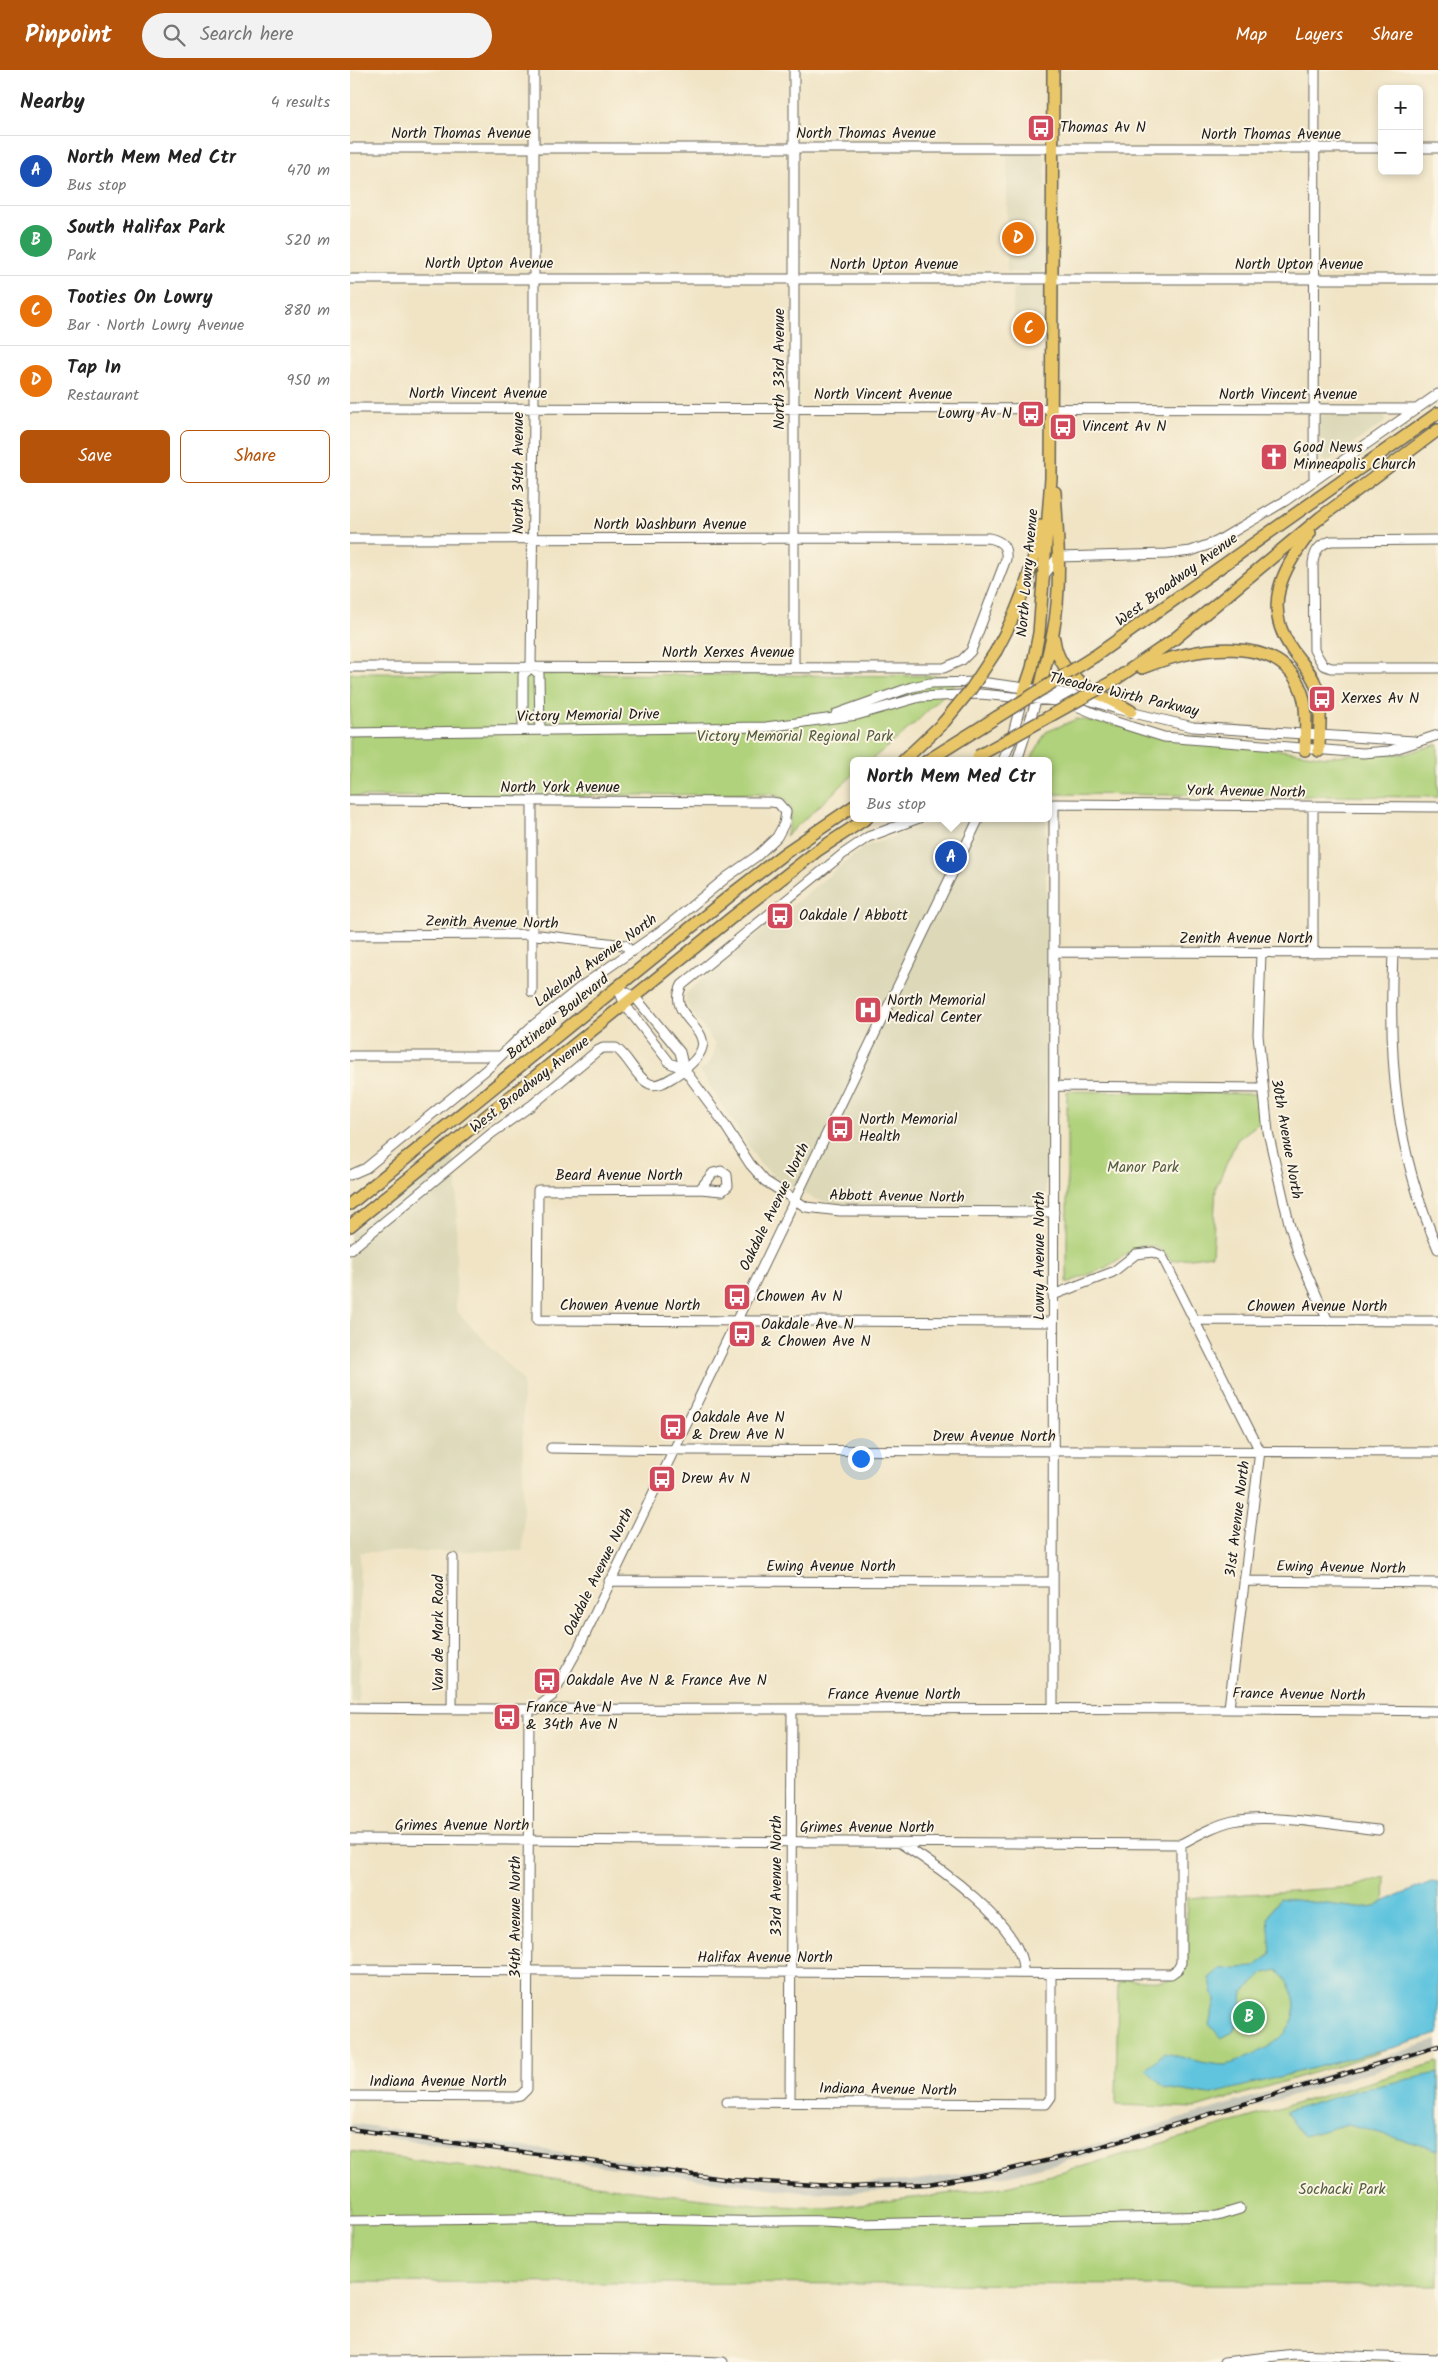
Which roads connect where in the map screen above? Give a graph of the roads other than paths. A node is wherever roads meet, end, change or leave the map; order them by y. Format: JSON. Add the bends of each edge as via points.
{"nodes":[{"id":1,"x":534,"y":70,"type":"edge"},
{"id":2,"x":794,"y":70,"type":"edge"},
{"id":3,"x":1053,"y":70,"type":"edge"},
{"id":4,"x":1315,"y":70,"type":"edge"},
{"id":5,"x":534,"y":147,"type":"junction"},
{"id":6,"x":350,"y":148,"type":"edge"},
{"id":7,"x":794,"y":148,"type":"junction"},
{"id":8,"x":1052,"y":148,"type":"junction"},
{"id":9,"x":1315,"y":148,"type":"junction"},
{"id":10,"x":1378,"y":148,"type":"edge"},
{"id":11,"x":1423,"y":148,"type":"edge"},
{"id":12,"x":1438,"y":148,"type":"edge"},
{"id":13,"x":534,"y":277,"type":"junction"},
{"id":14,"x":1053,"y":277,"type":"junction"},
{"id":15,"x":794,"y":278,"type":"junction"},
{"id":16,"x":350,"y":279,"type":"edge"},
{"id":17,"x":1315,"y":279,"type":"junction"},
{"id":18,"x":1438,"y":279,"type":"edge"},
{"id":19,"x":1438,"y":394,"type":"edge"},
{"id":20,"x":533,"y":407,"type":"junction"},
{"id":21,"x":350,"y":408,"type":"edge"},
{"id":22,"x":1052,"y":408,"type":"junction"},
{"id":23,"x":793,"y":409,"type":"junction"},
{"id":24,"x":1314,"y":409,"type":"junction"},
{"id":25,"x":1416,"y":409,"type":"junction"},
{"id":26,"x":1438,"y":413,"type":"edge"},
{"id":27,"x":1438,"y":430,"type":"edge"},
{"id":28,"x":1051,"y":478,"type":"junction"},
{"id":29,"x":1314,"y":481,"type":"junction"},
{"id":30,"x":1321,"y":517,"type":"junction"},
{"id":31,"x":989,"y":538,"type":"joint"},
{"id":32,"x":350,"y":539,"type":"edge"},
{"id":33,"x":532,"y":539,"type":"junction"},
{"id":34,"x":793,"y":539,"type":"junction"},
{"id":35,"x":1438,"y":540,"type":"edge"},
{"id":36,"x":1058,"y":557,"type":"junction"},
{"id":37,"x":1045,"y":574,"type":"junction"},
{"id":38,"x":1053,"y":633,"type":"junction"},
{"id":39,"x":350,"y":667,"type":"edge"},
{"id":40,"x":531,"y":667,"type":"junction"},
{"id":41,"x":794,"y":667,"type":"junction"},
{"id":42,"x":1438,"y":668,"type":"edge"},
{"id":43,"x":1124,"y":675,"type":"junction"},
{"id":44,"x":1026,"y":687,"type":"junction"},
{"id":45,"x":1038,"y":694,"type":"junction"},
{"id":46,"x":1022,"y":698,"type":"junction"},
{"id":47,"x":1130,"y":711,"type":"junction"},
{"id":48,"x":826,"y":718,"type":"junction"},
{"id":49,"x":523,"y":730,"type":"junction"},
{"id":50,"x":540,"y":730,"type":"junction"},
{"id":51,"x":350,"y":733,"type":"edge"},
{"id":52,"x":1305,"y":734,"type":"junction"},
{"id":53,"x":1438,"y":736,"type":"edge"},
{"id":54,"x":1319,"y":737,"type":"junction"},
{"id":55,"x":1424,"y":741,"type":"junction"},
{"id":56,"x":1305,"y":750,"type":"junction"},
{"id":57,"x":1319,"y":751,"type":"junction"},
{"id":58,"x":907,"y":757,"type":"edge"},
{"id":59,"x":933,"y":757,"type":"edge"},
{"id":60,"x":975,"y":757,"type":"edge"},
{"id":61,"x":1005,"y":757,"type":"edge"},
{"id":62,"x":1017,"y":757,"type":"edge"},
{"id":63,"x":350,"y":800,"type":"edge"},
{"id":64,"x":532,"y":802,"type":"junction"},
{"id":65,"x":770,"y":802,"type":"joint"},
{"id":66,"x":850,"y":803,"type":"edge"},
{"id":67,"x":1054,"y":804,"type":"joint"},
{"id":68,"x":1438,"y":806,"type":"edge"},
{"id":69,"x":1313,"y":807,"type":"junction"},
{"id":70,"x":850,"y":809,"type":"edge"},
{"id":71,"x":861,"y":822,"type":"edge"},
{"id":72,"x":907,"y":822,"type":"edge"},
{"id":73,"x":977,"y":822,"type":"edge"},
{"id":74,"x":815,"y":832,"type":"junction"},
{"id":75,"x":531,"y":934,"type":"junction"},
{"id":76,"x":350,"y":935,"type":"edge"},
{"id":77,"x":630,"y":952,"type":"junction"},
{"id":78,"x":1054,"y":952,"type":"junction"},
{"id":79,"x":1261,"y":953,"type":"junction"},
{"id":80,"x":1313,"y":953,"type":"junction"},
{"id":81,"x":1393,"y":953,"type":"junction"},
{"id":82,"x":1438,"y":953,"type":"edge"},
{"id":83,"x":618,"y":988,"type":"junction"},
{"id":84,"x":532,"y":992,"type":"dead end"},
{"id":85,"x":635,"y":997,"type":"junction"},
{"id":86,"x":625,"y":1005,"type":"junction"},
{"id":87,"x":350,"y":1056,"type":"edge"},
{"id":88,"x":499,"y":1056,"type":"junction"},
{"id":89,"x":684,"y":1069,"type":"junction"},
{"id":90,"x":1054,"y":1086,"type":"junction"},
{"id":91,"x":1262,"y":1088,"type":"junction"},
{"id":92,"x":350,"y":1175,"type":"edge"},
{"id":93,"x":700,"y":1189,"type":"dead end"},
{"id":94,"x":794,"y":1200,"type":"junction"},
{"id":95,"x":350,"y":1204,"type":"edge"},
{"id":96,"x":1054,"y":1212,"type":"junction"},
{"id":97,"x":350,"y":1226,"type":"edge"},
{"id":98,"x":1438,"y":1249,"type":"edge"},
{"id":99,"x":350,"y":1250,"type":"edge"},
{"id":100,"x":1053,"y":1295,"type":"junction"},
{"id":101,"x":537,"y":1320,"type":"joint"},
{"id":102,"x":736,"y":1320,"type":"junction"},
{"id":103,"x":1196,"y":1320,"type":"junction"},
{"id":104,"x":1328,"y":1321,"type":"junction"},
{"id":105,"x":1438,"y":1321,"type":"edge"},
{"id":106,"x":1053,"y":1322,"type":"junction"},
{"id":107,"x":551,"y":1448,"type":"dead end"},
{"id":108,"x":674,"y":1450,"type":"junction"},
{"id":109,"x":1053,"y":1451,"type":"junction"},
{"id":110,"x":1260,"y":1451,"type":"junction"},
{"id":111,"x":1438,"y":1452,"type":"edge"},
{"id":112,"x":453,"y":1558,"type":"dead end"},
{"id":113,"x":609,"y":1581,"type":"junction"},
{"id":114,"x":1244,"y":1581,"type":"junction"},
{"id":115,"x":1053,"y":1582,"type":"junction"},
{"id":116,"x":1438,"y":1583,"type":"edge"},
{"id":117,"x":350,"y":1708,"type":"edge"},
{"id":118,"x":1053,"y":1708,"type":"junction"},
{"id":119,"x":1229,"y":1708,"type":"junction"},
{"id":120,"x":452,"y":1709,"type":"junction"},
{"id":121,"x":532,"y":1709,"type":"junction"},
{"id":122,"x":792,"y":1710,"type":"junction"},
{"id":123,"x":1438,"y":1711,"type":"edge"},
{"id":124,"x":1378,"y":1830,"type":"dead end"},
{"id":125,"x":350,"y":1839,"type":"edge"},
{"id":126,"x":530,"y":1840,"type":"junction"},
{"id":127,"x":791,"y":1841,"type":"junction"},
{"id":128,"x":898,"y":1842,"type":"junction"},
{"id":129,"x":1181,"y":1844,"type":"junction"},
{"id":130,"x":350,"y":1970,"type":"edge"},
{"id":131,"x":529,"y":1971,"type":"junction"},
{"id":132,"x":1023,"y":1972,"type":"junction"},
{"id":133,"x":790,"y":1973,"type":"junction"},
{"id":134,"x":1051,"y":1973,"type":"junction"},
{"id":135,"x":525,"y":2093,"type":"joint"},
{"id":136,"x":350,"y":2096,"type":"edge"},
{"id":137,"x":727,"y":2102,"type":"dead end"},
{"id":138,"x":790,"y":2102,"type":"junction"},
{"id":139,"x":1240,"y":2209,"type":"dead end"},
{"id":140,"x":350,"y":2221,"type":"edge"},
{"id":141,"x":1368,"y":2359,"type":"edge"},
{"id":142,"x":1438,"y":2359,"type":"edge"},
{"id":143,"x":350,"y":2361,"type":"edge"},
{"id":144,"x":529,"y":2361,"type":"edge"},
{"id":145,"x":723,"y":2362,"type":"edge"},
{"id":146,"x":1224,"y":2362,"type":"edge"}],
"edges":[{"from":1,"to":5,"type":"street","name":"North 34th Avenue"},
{"from":2,"to":7,"type":"street","name":"North 33rd Avenue"},
{"from":3,"to":8,"type":"main road","name":"North Lowry Avenue"},
{"from":4,"to":9,"type":"street"},
{"from":5,"to":6,"type":"street","name":"North Thomas Avenue"},
{"from":5,"to":7,"type":"street","name":"North Thomas Avenue"},
{"from":5,"to":13,"type":"street","name":"North 34th Avenue"},
{"from":7,"to":8,"type":"street","name":"North Thomas Avenue"},
{"from":7,"to":15,"type":"street","name":"North 33rd Avenue"},
{"from":8,"to":9,"type":"street","name":"North Thomas Avenue"},
{"from":8,"to":14,"type":"main road","name":"North Lowry Avenue"},
{"from":9,"to":10,"type":"street","name":"North Thomas Avenue"},
{"from":9,"to":17,"type":"street"},
{"from":11,"to":12,"type":"street"},
{"from":13,"to":15,"type":"street","name":"North Upton Avenue"},
{"from":13,"to":16,"type":"street","name":"North Upton Avenue"},
{"from":13,"to":20,"type":"street","name":"North 34th Avenue"},
{"from":14,"to":15,"type":"street","name":"North Upton Avenue"},
{"from":14,"to":17,"type":"street","name":"North Upton Avenue"},
{"from":14,"to":22,"type":"main road","name":"North Lowry Avenue"},
{"from":15,"to":23,"type":"street","name":"North 33rd Avenue"},
{"from":17,"to":18,"type":"street","name":"North Upton Avenue"},
{"from":17,"to":24,"type":"street"},
{"from":19,"to":25,"type":"street","name":"West Broadway Avenue"},
{"from":20,"to":21,"type":"street","name":"North Vincent Avenue"},
{"from":20,"to":23,"type":"street","name":"North Vincent Avenue"},
{"from":20,"to":33,"type":"street","name":"North 34th Avenue"},
{"from":22,"to":23,"type":"street","name":"North Vincent Avenue"},
{"from":22,"to":24,"type":"street","name":"North Vincent Avenue"},
{"from":22,"to":28,"type":"main road","name":"North Lowry Avenue"},
{"from":23,"to":34,"type":"street","name":"North 33rd Avenue"},
{"from":24,"to":25,"type":"street","name":"North Vincent Avenue"},
{"from":24,"to":29,"type":"street"},
{"from":25,"to":29,"type":"street","name":"West Broadway Avenue"},
{"from":26,"to":59,"type":"main road","name":"West Broadway Avenue","bridge":true,"via":[[1095,656]]},
{"from":27,"to":30,"type":"main road"},
{"from":28,"to":36,"type":"main road","name":"North Lowry Avenue"},
{"from":28,"to":37,"type":"main road","name":"North Lowry Avenue"},
{"from":28,"to":58,"type":"main road","bridge":true,"via":[[1031,568],[1010,624],[971,689],[944,722]]},
{"from":29,"to":36,"type":"street","name":"West Broadway Avenue","via":[[1229,536],[1196,549],[1168,554]]},
{"from":30,"to":43,"type":"main road","via":[[1172,641]]},
{"from":30,"to":54,"type":"main road","via":[[1287,564],[1278,592],[1283,635],[1316,686]]},
{"from":31,"to":34,"type":"street","name":"North Washburn Avenue"},
{"from":31,"to":41,"type":"street","name":"North Xerxes Avenue","via":[[1004,546],[1006,559],[970,651],[962,660],[944,668]]},
{"from":32,"to":33,"type":"street","name":"North Washburn Avenue"},
{"from":33,"to":34,"type":"street","name":"North Washburn Avenue"},
{"from":33,"to":40,"type":"street","name":"North 34th Avenue"},
{"from":34,"to":41,"type":"street","name":"North 33rd Avenue"},
{"from":35,"to":42,"type":"street","via":[[1331,541],[1315,551],[1313,563],[1314,650],[1323,666]]},
{"from":36,"to":37,"type":"street"},
{"from":36,"to":38,"type":"main road","name":"North Lowry Avenue"},
{"from":37,"to":44,"type":"main road","name":"North Lowry Avenue","via":[[1040,632]]},
{"from":38,"to":45,"type":"main road","name":"North Lowry Avenue"},
{"from":38,"to":47,"type":"main road","via":[[1055,648],[1064,667],[1087,688]]},
{"from":39,"to":40,"type":"street","name":"North Xerxes Avenue"},
{"from":40,"to":41,"type":"street","name":"North Xerxes Avenue"},
{"from":40,"to":49,"type":"street","name":"North 34th Avenue","via":[[523,675]]},
{"from":40,"to":50,"type":"street","name":"North 34th Avenue","via":[[539,674]]},
{"from":43,"to":52,"type":"main road","via":[[1165,659],[1194,653],[1258,652],[1283,666],[1297,682],[1306,710]]},
{"from":43,"to":60,"type":"main road","bridge":true},
{"from":44,"to":45,"type":"street","name":"Theodore Wirth Parkway"},
{"from":44,"to":46,"type":"main road","name":"North Lowry Avenue"},
{"from":44,"to":48,"type":"street","name":"Theodore Wirth Parkway","via":[[980,682],[930,683],[891,693]]},
{"from":45,"to":46,"type":"street"},
{"from":45,"to":47,"type":"street","name":"Theodore Wirth Parkway","via":[[1070,694]]},
{"from":45,"to":56,"type":"street","name":"Theodore Wirth Parkway","via":[[1164,737]]},
{"from":45,"to":62,"type":"street"},
{"from":46,"to":48,"type":"street","via":[[980,694],[927,696],[857,715]]},
{"from":46,"to":61,"type":"street"},
{"from":47,"to":52,"type":"street","name":"Theodore Wirth Parkway","via":[[1193,727]]},
{"from":48,"to":50,"type":"street","name":"Victory Memorial Drive","via":[[766,727]]},
{"from":49,"to":50,"type":"street","name":"Victory Memorial Drive"},
{"from":49,"to":51,"type":"street","name":"Victory Memorial Drive"},
{"from":52,"to":54,"type":"street","name":"Theodore Wirth Parkway"},
{"from":52,"to":56,"type":"main road"},
{"from":53,"to":55,"type":"street","name":"Theodore Wirth Parkway"},
{"from":54,"to":55,"type":"street","name":"Theodore Wirth Parkway"},
{"from":54,"to":57,"type":"main road"},
{"from":55,"to":57,"type":"street","name":"Theodore Wirth Parkway","via":[[1376,753]]},
{"from":56,"to":57,"type":"street","name":"Theodore Wirth Parkway"},
{"from":63,"to":64,"type":"street","name":"North York Avenue"},
{"from":64,"to":65,"type":"street","name":"North York Avenue"},
{"from":64,"to":75,"type":"street"},
{"from":65,"to":77,"type":"street","name":"Lakeland Avenue North","via":[[778,804],[786,812],[777,837],[665,928]]},
{"from":66,"to":74,"type":"main road"},
{"from":67,"to":69,"type":"street","name":"York Avenue North"},
{"from":67,"to":78,"type":"street","name":"Lowry Avenue North"},
{"from":68,"to":69,"type":"street","name":"York Avenue North"},
{"from":69,"to":80,"type":"street"},
{"from":70,"to":74,"type":"main road"},
{"from":71,"to":85,"type":"main road","via":[[780,880]]},
{"from":72,"to":89,"type":"street","name":"West Broadway Avenue","via":[[868,837],[843,854],[682,985],[678,1004],[701,1035],[703,1046]]},
{"from":73,"to":94,"type":"street","name":"Oakdale Avenue North"},
{"from":74,"to":83,"type":"main road","name":"Bottineau Boulevard"},
{"from":75,"to":76,"type":"street","name":"Zenith Avenue North"},
{"from":75,"to":77,"type":"street","name":"Zenith Avenue North","via":[[625,945]]},
{"from":75,"to":84,"type":"street"},
{"from":77,"to":88,"type":"street","name":"Lakeland Avenue North","via":[[530,1027]]},
{"from":78,"to":79,"type":"street","name":"Zenith Avenue North"},
{"from":78,"to":90,"type":"street","name":"Lowry Avenue North"},
{"from":79,"to":80,"type":"street","name":"Zenith Avenue North"},
{"from":79,"to":91,"type":"street","name":"30th Avenue North","via":[[1258,1035]]},
{"from":80,"to":81,"type":"street","name":"Zenith Avenue North"},
{"from":81,"to":82,"type":"street","name":"Zenith Avenue North"},
{"from":81,"to":98,"type":"street","via":[[1390,1031],[1398,1116],[1419,1199]]},
{"from":83,"to":85,"type":"street","name":"Abbott Avenue North"},
{"from":83,"to":86,"type":"street","name":"Abbott Avenue North"},
{"from":83,"to":95,"type":"main road","name":"Bottineau Boulevard"},
{"from":85,"to":86,"type":"main road"},
{"from":85,"to":89,"type":"street","name":"Abbott Avenue North","via":[[680,1052]]},
{"from":86,"to":89,"type":"street","name":"Abbott Avenue North","via":[[670,1063]]},
{"from":86,"to":97,"type":"main road"},
{"from":87,"to":88,"type":"street"},
{"from":88,"to":92,"type":"street","name":"Lakeland Avenue North","via":[[366,1168]]},
{"from":89,"to":94,"type":"street","name":"Abbott Avenue North","via":[[722,1119],[750,1164],[765,1181]]},
{"from":89,"to":99,"type":"street","name":"West Broadway Avenue","via":[[655,1085],[645,1081],[616,1048],[602,1048]]},
{"from":90,"to":91,"type":"street"},
{"from":90,"to":96,"type":"street","name":"Lowry Avenue North"},
{"from":91,"to":104,"type":"street","name":"30th Avenue North","via":[[1268,1132],[1289,1223],[1299,1256]]},
{"from":93,"to":101,"type":"street","name":"Beard Avenue North","via":[[538,1190]]},
{"from":94,"to":96,"type":"street","name":"Abbott Avenue North","via":[[806,1207],[840,1211]]},
{"from":94,"to":102,"type":"street","name":"Oakdale Avenue North"},
{"from":96,"to":100,"type":"street","name":"Lowry Avenue North"},
{"from":100,"to":103,"type":"street","name":"31st Avenue North","via":[[1113,1272],[1136,1254],[1153,1252],[1162,1256]]},
{"from":100,"to":106,"type":"street","name":"Lowry Avenue North"},
{"from":101,"to":102,"type":"street","name":"Chowen Avenue North"},
{"from":102,"to":106,"type":"street","name":"Chowen Avenue North"},
{"from":102,"to":108,"type":"street","name":"Oakdale Avenue North"},
{"from":103,"to":104,"type":"street","name":"Chowen Avenue North"},
{"from":103,"to":110,"type":"street","name":"31st Avenue North"},
{"from":104,"to":105,"type":"street","name":"Chowen Avenue North"},
{"from":106,"to":109,"type":"street","name":"Lowry Avenue North"},
{"from":107,"to":108,"type":"street","name":"Drew Avenue North"},
{"from":108,"to":109,"type":"street","name":"Drew Avenue North"},
{"from":108,"to":113,"type":"street","name":"Oakdale Avenue North"},
{"from":109,"to":110,"type":"street","name":"Drew Avenue North"},
{"from":109,"to":115,"type":"street","name":"Lowry Avenue North"},
{"from":110,"to":111,"type":"street","name":"Drew Avenue North"},
{"from":110,"to":114,"type":"street","name":"31st Avenue North"},
{"from":112,"to":120,"type":"street","name":"Van de Mark Road"},
{"from":113,"to":115,"type":"street","name":"Ewing Avenue North"},
{"from":113,"to":121,"type":"street","name":"Oakdale Avenue North","via":[[552,1696]]},
{"from":114,"to":116,"type":"street","name":"Ewing Avenue North"},
{"from":114,"to":119,"type":"street","name":"31st Avenue North"},
{"from":115,"to":118,"type":"street","name":"Lowry Avenue North"},
{"from":117,"to":120,"type":"street","name":"France Avenue North"},
{"from":118,"to":119,"type":"street","name":"France Avenue North"},
{"from":118,"to":122,"type":"street","name":"France Avenue North"},
{"from":119,"to":123,"type":"street","name":"France Avenue North"},
{"from":120,"to":121,"type":"street","name":"France Avenue North"},
{"from":121,"to":122,"type":"street","name":"France Avenue North"},
{"from":121,"to":126,"type":"street","name":"34th Avenue North"},
{"from":122,"to":127,"type":"street","name":"33rd Avenue North"},
{"from":124,"to":129,"type":"street","name":"Grimes Avenue North","via":[[1282,1820],[1235,1820]]},
{"from":125,"to":126,"type":"street","name":"Grimes Avenue North"},
{"from":126,"to":127,"type":"street","name":"Grimes Avenue North"},
{"from":126,"to":131,"type":"street","name":"34th Avenue North"},
{"from":127,"to":128,"type":"street","name":"Grimes Avenue North"},
{"from":127,"to":133,"type":"street","name":"33rd Avenue North"},
{"from":128,"to":129,"type":"street","name":"Grimes Avenue North"},
{"from":128,"to":132,"type":"street","via":[[952,1878],[978,1901],[1017,1948],[1023,1961]]},
{"from":129,"to":134,"type":"street","name":"Halifax Avenue North","via":[[1181,1963],[1178,1969],[1171,1974]]},
{"from":130,"to":131,"type":"street","name":"Halifax Avenue North"},
{"from":131,"to":133,"type":"street","name":"Halifax Avenue North"},
{"from":131,"to":135,"type":"street","name":"34th Avenue North","via":[[528,2084]]},
{"from":132,"to":133,"type":"street","name":"Halifax Avenue North"},
{"from":132,"to":134,"type":"street","name":"Halifax Avenue North"},
{"from":133,"to":138,"type":"street","name":"33rd Avenue North"},
{"from":134,"to":138,"type":"street","name":"Indiana Avenue North","via":[[1049,2103],[1041,2106]]},
{"from":135,"to":136,"type":"street","name":"Indiana Avenue North","via":[[515,2097]]},
{"from":137,"to":138,"type":"street","name":"Indiana Avenue North"},
{"from":139,"to":140,"type":"street","via":[[1217,2216],[868,2224],[826,2220],[634,2218]]},
{"from":141,"to":142,"type":"street"},
{"from":141,"to":146,"type":"street","via":[[1294,2354]]},
{"from":143,"to":144,"type":"street"},
{"from":144,"to":145,"type":"street","via":[[567,2358]]}]}
